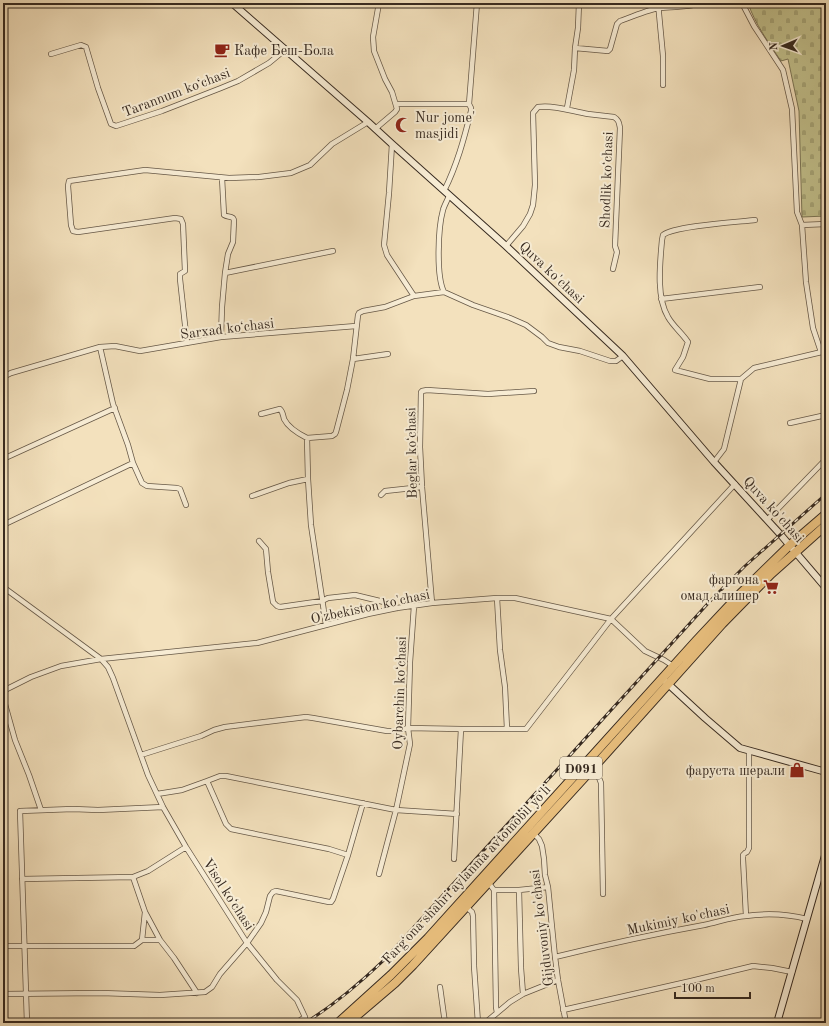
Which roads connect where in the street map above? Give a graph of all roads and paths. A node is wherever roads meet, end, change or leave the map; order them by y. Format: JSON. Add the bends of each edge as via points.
{"nodes":[{"id":1,"x":232,"y":3,"type":"edge"},
{"id":2,"x":379,"y":3,"type":"edge"},
{"id":3,"x":477,"y":3,"type":"edge"},
{"id":4,"x":579,"y":3,"type":"edge"},
{"id":5,"x":701,"y":3,"type":"edge"},
{"id":6,"x":742,"y":3,"type":"edge"},
{"id":7,"x":658,"y":6,"type":"edge"},
{"id":8,"x":576,"y":48,"type":"junction"},
{"id":9,"x":286,"y":49,"type":"junction"},
{"id":10,"x":51,"y":54,"type":"dead end"},
{"id":11,"x":663,"y":85,"type":"dead end"},
{"id":12,"x":396,"y":104,"type":"junction"},
{"id":13,"x":469,"y":104,"type":"junction"},
{"id":14,"x":567,"y":108,"type":"junction"},
{"id":15,"x":368,"y":122,"type":"junction"},
{"id":16,"x":375,"y":129,"type":"junction"},
{"id":17,"x":392,"y":144,"type":"junction"},
{"id":18,"x":222,"y":178,"type":"junction"},
{"id":19,"x":444,"y":191,"type":"junction"},
{"id":20,"x":449,"y":196,"type":"junction"},
{"id":21,"x":755,"y":220,"type":"dead end"},
{"id":22,"x":826,"y":224,"type":"edge"},
{"id":23,"x":802,"y":225,"type":"junction"},
{"id":24,"x":506,"y":246,"type":"junction"},
{"id":25,"x":333,"y":251,"type":"dead end"},
{"id":26,"x":613,"y":269,"type":"dead end"},
{"id":27,"x":225,"y":273,"type":"junction"},
{"id":28,"x":760,"y":287,"type":"dead end"},
{"id":29,"x":444,"y":292,"type":"junction"},
{"id":30,"x":414,"y":296,"type":"junction"},
{"id":31,"x":661,"y":299,"type":"junction"},
{"id":32,"x":356,"y":326,"type":"junction"},
{"id":33,"x":222,"y":337,"type":"junction"},
{"id":34,"x":186,"y":343,"type":"junction"},
{"id":35,"x":100,"y":347,"type":"junction"},
{"id":36,"x":823,"y":352,"type":"edge"},
{"id":37,"x":388,"y":354,"type":"dead end"},
{"id":38,"x":623,"y":356,"type":"junction"},
{"id":39,"x":353,"y":359,"type":"junction"},
{"id":40,"x":3,"y":377,"type":"edge"},
{"id":41,"x":741,"y":379,"type":"junction"},
{"id":42,"x":534,"y":391,"type":"dead end"},
{"id":43,"x":115,"y":408,"type":"junction"},
{"id":44,"x":261,"y":414,"type":"dead end"},
{"id":45,"x":826,"y":415,"type":"edge"},
{"id":46,"x":790,"y":423,"type":"dead end"},
{"id":47,"x":307,"y":438,"type":"junction"},
{"id":48,"x":3,"y":459,"type":"edge"},
{"id":49,"x":826,"y":459,"type":"edge"},
{"id":50,"x":714,"y":462,"type":"junction"},
{"id":51,"x":133,"y":464,"type":"junction"},
{"id":52,"x":308,"y":479,"type":"junction"},
{"id":53,"x":735,"y":484,"type":"junction"},
{"id":54,"x":422,"y":487,"type":"junction"},
{"id":55,"x":252,"y":496,"type":"dead end"},
{"id":56,"x":381,"y":496,"type":"dead end"},
{"id":57,"x":186,"y":505,"type":"dead end"},
{"id":58,"x":826,"y":514,"type":"edge"},
{"id":59,"x":767,"y":520,"type":"junction"},
{"id":60,"x":3,"y":525,"type":"edge"},
{"id":61,"x":826,"y":525,"type":"edge"},
{"id":62,"x":259,"y":542,"type":"dead end"},
{"id":63,"x":790,"y":545,"type":"junction"},
{"id":64,"x":795,"y":552,"type":"junction"},
{"id":65,"x":3,"y":587,"type":"edge"},
{"id":66,"x":826,"y":588,"type":"edge"},
{"id":67,"x":496,"y":598,"type":"junction"},
{"id":68,"x":322,"y":600,"type":"junction"},
{"id":69,"x":432,"y":603,"type":"junction"},
{"id":70,"x":414,"y":606,"type":"junction"},
{"id":71,"x":397,"y":608,"type":"junction"},
{"id":72,"x":611,"y":619,"type":"junction"},
{"id":73,"x":326,"y":625,"type":"junction"},
{"id":74,"x":101,"y":659,"type":"junction"},
{"id":75,"x":672,"y":666,"type":"junction"},
{"id":76,"x":662,"y":678,"type":"junction"},
{"id":77,"x":669,"y":684,"type":"junction"},
{"id":78,"x":3,"y":691,"type":"edge"},
{"id":79,"x":3,"y":697,"type":"edge"},
{"id":80,"x":408,"y":728,"type":"junction"},
{"id":81,"x":461,"y":729,"type":"junction"},
{"id":82,"x":507,"y":729,"type":"junction"},
{"id":83,"x":749,"y":751,"type":"junction"},
{"id":84,"x":141,"y":755,"type":"junction"},
{"id":85,"x":593,"y":768,"type":"junction"},
{"id":86,"x":826,"y":772,"type":"edge"},
{"id":87,"x":207,"y":781,"type":"junction"},
{"id":88,"x":157,"y":794,"type":"junction"},
{"id":89,"x":363,"y":803,"type":"junction"},
{"id":90,"x":163,"y":807,"type":"junction"},
{"id":91,"x":41,"y":810,"type":"junction"},
{"id":92,"x":396,"y":810,"type":"junction"},
{"id":93,"x":457,"y":814,"type":"junction"},
{"id":94,"x":534,"y":833,"type":"junction"},
{"id":95,"x":186,"y":847,"type":"junction"},
{"id":96,"x":826,"y":852,"type":"edge"},
{"id":97,"x":348,"y":855,"type":"junction"},
{"id":98,"x":454,"y":860,"type":"dead end"},
{"id":99,"x":380,"y":874,"type":"dead end"},
{"id":100,"x":133,"y":877,"type":"junction"},
{"id":101,"x":22,"y":879,"type":"junction"},
{"id":102,"x":488,"y":882,"type":"junction"},
{"id":103,"x":548,"y":887,"type":"junction"},
{"id":104,"x":494,"y":890,"type":"junction"},
{"id":105,"x":519,"y":890,"type":"junction"},
{"id":106,"x":603,"y":894,"type":"dead end"},
{"id":107,"x":466,"y":906,"type":"junction"},
{"id":108,"x":145,"y":912,"type":"junction"},
{"id":109,"x":746,"y":916,"type":"junction"},
{"id":110,"x":807,"y":919,"type":"junction"},
{"id":111,"x":142,"y":940,"type":"junction"},
{"id":112,"x":160,"y":940,"type":"junction"},
{"id":113,"x":247,"y":943,"type":"junction"},
{"id":114,"x":3,"y":946,"type":"edge"},
{"id":115,"x":25,"y":946,"type":"junction"},
{"id":116,"x":555,"y":957,"type":"junction"},
{"id":117,"x":792,"y":972,"type":"junction"},
{"id":118,"x":558,"y":980,"type":"junction"},
{"id":119,"x":440,"y":987,"type":"dead end"},
{"id":120,"x":197,"y":993,"type":"junction"},
{"id":121,"x":3,"y":994,"type":"edge"},
{"id":122,"x":26,"y":994,"type":"junction"},
{"id":123,"x":523,"y":994,"type":"junction"},
{"id":124,"x":563,"y":1010,"type":"junction"},
{"id":125,"x":497,"y":1013,"type":"junction"},
{"id":126,"x":27,"y":1023,"type":"edge"},
{"id":127,"x":296,"y":1023,"type":"edge"},
{"id":128,"x":338,"y":1023,"type":"edge"},
{"id":129,"x":348,"y":1023,"type":"edge"},
{"id":130,"x":445,"y":1023,"type":"edge"},
{"id":131,"x":478,"y":1023,"type":"edge"},
{"id":132,"x":485,"y":1023,"type":"edge"},
{"id":133,"x":566,"y":1023,"type":"edge"},
{"id":134,"x":777,"y":1023,"type":"edge"}],
"edges":[{"from":1,"to":9,"type":"main road","name":"Quva ko'chasi"},
{"from":2,"to":12,"type":"street","via":[[373,37],[374,51]]},
{"from":3,"to":13,"type":"street"},
{"from":4,"to":8,"type":"street"},
{"from":5,"to":7,"type":"street","via":[[693,6]]},
{"from":6,"to":23,"type":"street","via":[[783,70],[792,109],[797,212]]},
{"from":7,"to":8,"type":"street","via":[[618,22],[608,51]]},
{"from":7,"to":11,"type":"street"},
{"from":8,"to":14,"type":"street"},
{"from":9,"to":10,"type":"street","name":"Tarannum koʻchasi","via":[[269,63],[238,81],[116,126],[111,124],[86,47],[81,45]]},
{"from":9,"to":15,"type":"main road","name":"Quva ko'chasi"},
{"from":12,"to":13,"type":"street"},
{"from":12,"to":16,"type":"street","via":[[395,112]]},
{"from":13,"to":19,"type":"street","via":[[471,111],[461,152]]},
{"from":14,"to":24,"type":"street","name":"Shodlik koʻchasi","via":[[538,107],[534,113],[533,205],[523,226]]},
{"from":14,"to":26,"type":"street","name":"Shodlik koʻchasi","via":[[614,117],[619,122],[615,246],[617,252]]},
{"from":15,"to":16,"type":"main road","name":"Quva ko'chasi"},
{"from":15,"to":18,"type":"street","via":[[332,144],[310,165],[291,172],[260,177]]},
{"from":16,"to":17,"type":"main road","name":"Quva ko'chasi"},
{"from":17,"to":19,"type":"main road","name":"Quva ko'chasi"},
{"from":17,"to":30,"type":"street","via":[[384,245],[386,255]]},
{"from":18,"to":27,"type":"street","via":[[223,212],[234,220],[233,242]]},
{"from":18,"to":34,"type":"street","via":[[144,170],[69,181],[73,231],[175,218],[181,220],[185,271],[180,274],[180,279]]},
{"from":19,"to":20,"type":"main road","name":"Quva ko'chasi"},
{"from":20,"to":24,"type":"main road","name":"Quva ko'chasi"},
{"from":20,"to":29,"type":"street","via":[[443,210],[439,248],[441,287]]},
{"from":21,"to":31,"type":"street","via":[[665,233],[662,240],[660,272]]},
{"from":22,"to":23,"type":"street"},
{"from":23,"to":36,"type":"street","via":[[806,282],[813,328]]},
{"from":24,"to":38,"type":"main road","name":"Quva ko'chasi"},
{"from":25,"to":27,"type":"street"},
{"from":27,"to":33,"type":"street"},
{"from":28,"to":31,"type":"street"},
{"from":29,"to":30,"type":"street"},
{"from":29,"to":38,"type":"street","via":[[526,325],[548,344],[559,348],[580,351],[610,361],[616,361]]},
{"from":30,"to":32,"type":"street","via":[[385,307],[361,312]]},
{"from":31,"to":41,"type":"street","via":[[668,318],[688,342],[675,370],[710,379]]},
{"from":32,"to":33,"type":"street","name":"Sarxad koʻchasi"},
{"from":32,"to":39,"type":"street"},
{"from":33,"to":34,"type":"street","name":"Sarxad koʻchasi"},
{"from":34,"to":35,"type":"street","name":"Sarxad koʻchasi","via":[[140,351],[116,346]]},
{"from":35,"to":40,"type":"street","name":"Sarxad koʻchasi"},
{"from":35,"to":43,"type":"street"},
{"from":36,"to":41,"type":"street","via":[[754,368]]},
{"from":37,"to":39,"type":"street"},
{"from":38,"to":50,"type":"main road","name":"Quva ko'chasi"},
{"from":39,"to":47,"type":"street","via":[[335,434]]},
{"from":41,"to":50,"type":"street","via":[[724,449]]},
{"from":42,"to":54,"type":"street","name":"Beglar koʻchasi","via":[[488,394],[422,391]]},
{"from":43,"to":48,"type":"street"},
{"from":43,"to":51,"type":"street"},
{"from":44,"to":47,"type":"street","via":[[280,409],[285,420]]},
{"from":45,"to":46,"type":"street"},
{"from":47,"to":52,"type":"street"},
{"from":49,"to":59,"type":"street"},
{"from":50,"to":53,"type":"main road","name":"Quva ko'chasi"},
{"from":51,"to":57,"type":"street","via":[[144,485],[180,489]]},
{"from":51,"to":60,"type":"street"},
{"from":52,"to":55,"type":"street"},
{"from":52,"to":68,"type":"street","via":[[311,525]]},
{"from":53,"to":59,"type":"main road","name":"Quva ko'chasi"},
{"from":53,"to":72,"type":"street"},
{"from":54,"to":56,"type":"street","via":[[385,491]]},
{"from":54,"to":69,"type":"street","name":"Beglar koʻchasi"},
{"from":58,"to":63,"type":"highway","name":"Fargʻona shahri aylanma avtomobil yoʻli","number":"D091"},
{"from":59,"to":63,"type":"main road","name":"Quva ko'chasi"},
{"from":61,"to":64,"type":"highway","name":"Fargʻona shahri aylanma avtomobil yoʻli","number":"D091"},
{"from":62,"to":68,"type":"street","via":[[266,549],[275,605],[280,607]]},
{"from":63,"to":64,"type":"main road","name":"Quva ko'chasi"},
{"from":63,"to":75,"type":"highway","name":"Fargʻona shahri aylanma avtomobil yoʻli","number":"D091"},
{"from":64,"to":66,"type":"main road","name":"Quva ko'chasi"},
{"from":64,"to":77,"type":"highway","name":"Fargʻona shahri aylanma avtomobil yoʻli","number":"D091","via":[[722,624]]},
{"from":65,"to":74,"type":"street"},
{"from":67,"to":69,"type":"street","name":"O'zbekiston ko'chasi"},
{"from":67,"to":72,"type":"street","name":"O'zbekiston ko'chasi","via":[[515,598]]},
{"from":67,"to":82,"type":"street"},
{"from":68,"to":71,"type":"street","via":[[355,595],[388,603]]},
{"from":68,"to":73,"type":"street"},
{"from":69,"to":70,"type":"street","name":"O'zbekiston ko'chasi"},
{"from":70,"to":71,"type":"street","name":"O'zbekiston ko'chasi"},
{"from":70,"to":80,"type":"street","name":"Oybarchin koʻchasi"},
{"from":71,"to":73,"type":"street","name":"O'zbekiston ko'chasi"},
{"from":72,"to":75,"type":"street","via":[[645,651]]},
{"from":72,"to":82,"type":"street","via":[[526,729]]},
{"from":73,"to":74,"type":"street","name":"O'zbekiston ko'chasi","via":[[257,643]]},
{"from":74,"to":78,"type":"street","name":"O'zbekiston ko'chasi","via":[[61,666]]},
{"from":74,"to":84,"type":"street","name":"Visol koʻchasi","via":[[108,667]]},
{"from":75,"to":76,"type":"highway","name":"Fargʻona shahri aylanma avtomobil yoʻli","number":"D091"},
{"from":76,"to":77,"type":"main road"},
{"from":76,"to":128,"type":"highway","name":"Fargʻona shahri aylanma avtomobil yoʻli","number":"D091","via":[[428,938],[391,976]]},
{"from":77,"to":83,"type":"main road","via":[[738,747]]},
{"from":77,"to":85,"type":"highway","name":"Fargʻona shahri aylanma avtomobil yoʻli","number":"D091"},
{"from":79,"to":91,"type":"street","via":[[15,740]]},
{"from":80,"to":81,"type":"street"},
{"from":80,"to":84,"type":"street","via":[[387,731],[313,718],[294,719],[225,727]]},
{"from":80,"to":92,"type":"street","name":"Oybarchin koʻchasi","via":[[410,744]]},
{"from":81,"to":82,"type":"street"},
{"from":81,"to":93,"type":"street"},
{"from":83,"to":86,"type":"main road"},
{"from":83,"to":109,"type":"street","via":[[749,848],[743,855]]},
{"from":84,"to":88,"type":"street","name":"Visol koʻchasi"},
{"from":85,"to":94,"type":"highway","name":"Fargʻona shahri aylanma avtomobil yoʻli","number":"D091"},
{"from":85,"to":106,"type":"street","via":[[601,783]]},
{"from":87,"to":88,"type":"street","via":[[182,790]]},
{"from":87,"to":89,"type":"street","via":[[226,776]]},
{"from":87,"to":97,"type":"street","via":[[226,824],[231,828]]},
{"from":88,"to":90,"type":"street","name":"Visol koʻchasi"},
{"from":89,"to":92,"type":"street"},
{"from":89,"to":97,"type":"street"},
{"from":90,"to":91,"type":"street"},
{"from":90,"to":95,"type":"street","name":"Visol koʻchasi"},
{"from":91,"to":101,"type":"street","via":[[20,811]]},
{"from":92,"to":93,"type":"street"},
{"from":92,"to":99,"type":"street","name":"Oybarchin koʻchasi"},
{"from":93,"to":98,"type":"street"},
{"from":94,"to":102,"type":"highway","name":"Fargʻona shahri aylanma avtomobil yoʻli","number":"D091"},
{"from":94,"to":103,"type":"street","name":"Gijduvoniy ko'chasi","via":[[542,846]]},
{"from":95,"to":100,"type":"street","via":[[148,871]]},
{"from":95,"to":113,"type":"street","name":"Visol koʻchasi"},
{"from":96,"to":110,"type":"main road"},
{"from":97,"to":113,"type":"street","via":[[331,902],[272,892],[266,912]]},
{"from":100,"to":101,"type":"street"},
{"from":100,"to":108,"type":"street"},
{"from":101,"to":115,"type":"street"},
{"from":102,"to":104,"type":"street"},
{"from":102,"to":107,"type":"highway","name":"Fargʻona shahri aylanma avtomobil yoʻli","number":"D091"},
{"from":103,"to":105,"type":"street"},
{"from":103,"to":116,"type":"street","name":"Gijduvoniy ko'chasi"},
{"from":104,"to":105,"type":"street"},
{"from":104,"to":125,"type":"street"},
{"from":105,"to":123,"type":"street"},
{"from":107,"to":129,"type":"highway","name":"Fargʻona shahri aylanma avtomobil yoʻli","number":"D091","via":[[395,983]]},
{"from":107,"to":131,"type":"street","via":[[473,916]]},
{"from":108,"to":111,"type":"street"},
{"from":108,"to":112,"type":"street"},
{"from":109,"to":110,"type":"street","name":"Mukimiy ko'chasi","via":[[773,914]]},
{"from":109,"to":116,"type":"street","name":"Mukimiy ko'chasi"},
{"from":110,"to":117,"type":"main road"},
{"from":111,"to":112,"type":"street"},
{"from":111,"to":115,"type":"street","via":[[134,946]]},
{"from":112,"to":120,"type":"street"},
{"from":113,"to":120,"type":"street","name":"Visol koʻchasi","via":[[212,986],[205,992]]},
{"from":113,"to":127,"type":"street","via":[[296,1000],[305,1017]]},
{"from":114,"to":115,"type":"street"},
{"from":115,"to":122,"type":"street"},
{"from":116,"to":118,"type":"street","name":"Gijduvoniy ko'chasi"},
{"from":117,"to":124,"type":"street","via":[[753,966]]},
{"from":117,"to":134,"type":"main road"},
{"from":118,"to":123,"type":"street"},
{"from":118,"to":124,"type":"street","name":"Gijduvoniy ko'chasi"},
{"from":119,"to":130,"type":"street"},
{"from":120,"to":122,"type":"street","name":"Visol koʻchasi"},
{"from":121,"to":122,"type":"street","name":"Visol koʻchasi"},
{"from":122,"to":126,"type":"street"},
{"from":123,"to":125,"type":"street"},
{"from":124,"to":133,"type":"street","name":"Gijduvoniy ko'chasi"},
{"from":125,"to":132,"type":"street"}]}
